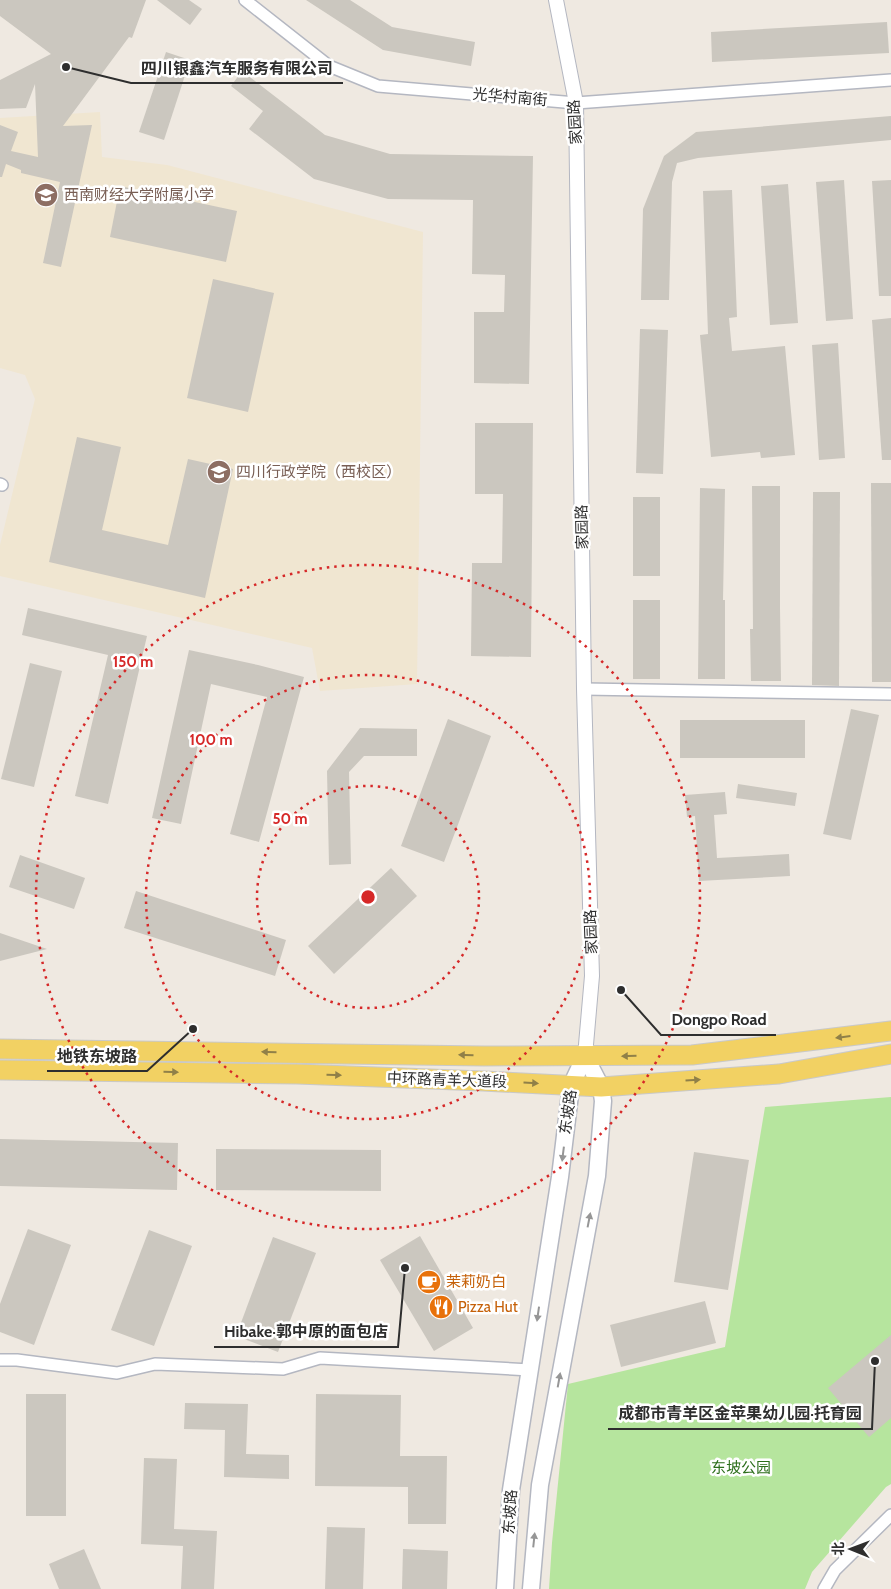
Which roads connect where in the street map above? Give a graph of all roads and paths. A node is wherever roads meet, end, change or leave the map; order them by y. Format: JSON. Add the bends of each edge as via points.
{"nodes":[{"id":1,"x":245,"y":0,"type":"edge"},
{"id":2,"x":556,"y":0,"type":"edge"},
{"id":3,"x":891,"y":80,"type":"edge"},
{"id":4,"x":576,"y":103,"type":"junction"},
{"id":5,"x":584,"y":689,"type":"junction"},
{"id":6,"x":891,"y":694,"type":"edge"},
{"id":7,"x":891,"y":1031,"type":"edge"},
{"id":8,"x":0,"y":1049,"type":"edge"},
{"id":9,"x":891,"y":1054,"type":"edge"},
{"id":10,"x":585,"y":1056,"type":"junction"},
{"id":11,"x":0,"y":1070,"type":"edge"},
{"id":12,"x":570,"y":1086,"type":"junction"},
{"id":13,"x":601,"y":1087,"type":"junction"},
{"id":14,"x":0,"y":1360,"type":"edge"},
{"id":15,"x":530,"y":1370,"type":"junction"},
{"id":16,"x":891,"y":1515,"type":"edge"},
{"id":17,"x":505,"y":1589,"type":"edge"},
{"id":18,"x":530,"y":1589,"type":"edge"},
{"id":19,"x":824,"y":1589,"type":"edge"}],
"edges":[{"from":1,"to":4,"type":"street","name":"光华村南街","via":[[329,66],[378,86]]},
{"from":2,"to":4,"type":"street","name":"家园路"},
{"from":3,"to":4,"type":"street","name":"光华村南街"},
{"from":4,"to":5,"type":"street","name":"家园路"},
{"from":5,"to":6,"type":"street"},
{"from":5,"to":10,"type":"street","name":"家园路","via":[[592,976]]},
{"from":7,"to":10,"type":"main road","name":"中环路青羊大道段","one_way":true,"via":[[692,1055]]},
{"from":10,"to":8,"type":"main road","name":"中环路青羊大道段","one_way":true},
{"from":13,"to":9,"type":"main road","name":"中环路青羊大道段","one_way":true,"via":[[779,1074]]},
{"from":10,"to":12,"type":"main road","name":"东坡路"},
{"from":10,"to":13,"type":"main road","name":"东坡路"},
{"from":11,"to":12,"type":"main road","name":"中环路青羊大道段","one_way":true,"via":[[297,1074]]},
{"from":12,"to":13,"type":"main road","name":"中环路青羊大道段"},
{"from":12,"to":15,"type":"main road","name":"东坡路","one_way":true,"via":[[560,1177]]},
{"from":18,"to":13,"type":"main road","name":"东坡路","one_way":true,"via":[[540,1485],[597,1176],[603,1101]]},
{"from":14,"to":15,"type":"street","via":[[117,1373],[156,1364],[283,1370],[320,1358]]},
{"from":15,"to":17,"type":"main road","name":"东坡路","via":[[511,1490]]},
{"from":16,"to":19,"type":"street","via":[[834,1570]]}]}
